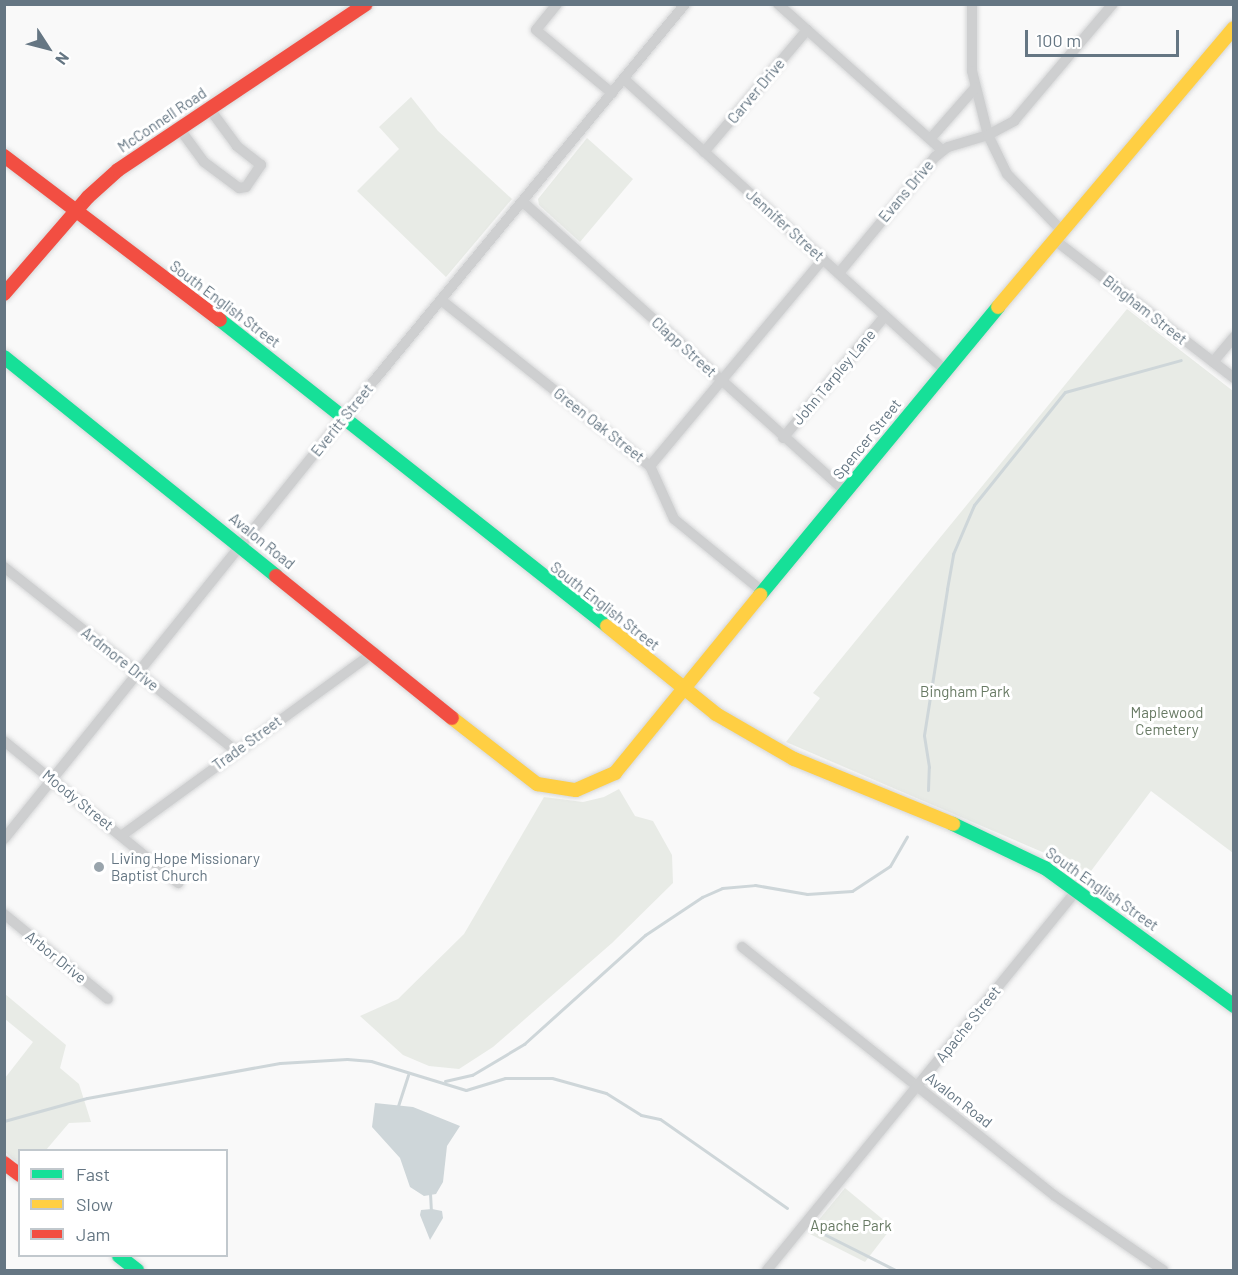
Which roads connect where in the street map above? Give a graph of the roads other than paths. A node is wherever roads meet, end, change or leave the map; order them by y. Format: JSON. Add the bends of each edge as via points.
{"nodes":[{"id":1,"x":366,"y":4,"type":"edge"},
{"id":2,"x":557,"y":4,"type":"edge"},
{"id":3,"x":685,"y":4,"type":"edge"},
{"id":4,"x":778,"y":4,"type":"edge"},
{"id":5,"x":972,"y":4,"type":"edge"},
{"id":6,"x":1113,"y":4,"type":"edge"},
{"id":7,"x":1233,"y":28,"type":"edge"},
{"id":8,"x":807,"y":30,"type":"junction"},
{"id":9,"x":624,"y":79,"type":"junction"},
{"id":10,"x":975,"y":88,"type":"junction"},
{"id":11,"x":612,"y":93,"type":"junction"},
{"id":12,"x":209,"y":108,"type":"junction"},
{"id":13,"x":179,"y":128,"type":"junction"},
{"id":14,"x":988,"y":135,"type":"junction"},
{"id":15,"x":931,"y":138,"type":"junction"},
{"id":16,"x":942,"y":150,"type":"junction"},
{"id":17,"x":704,"y":152,"type":"junction"},
{"id":18,"x":4,"y":156,"type":"edge"},
{"id":19,"x":523,"y":202,"type":"junction"},
{"id":20,"x":75,"y":212,"type":"junction"},
{"id":21,"x":1060,"y":237,"type":"junction"},
{"id":22,"x":823,"y":259,"type":"junction"},
{"id":23,"x":839,"y":273,"type":"junction"},
{"id":24,"x":4,"y":294,"type":"edge"},
{"id":25,"x":441,"y":300,"type":"junction"},
{"id":26,"x":885,"y":316,"type":"junction"},
{"id":27,"x":1233,"y":337,"type":"edge"},
{"id":28,"x":4,"y":357,"type":"edge"},
{"id":29,"x":1213,"y":362,"type":"junction"},
{"id":30,"x":946,"y":371,"type":"junction"},
{"id":31,"x":1233,"y":378,"type":"edge"},
{"id":32,"x":721,"y":381,"type":"junction"},
{"id":33,"x":344,"y":417,"type":"junction"},
{"id":34,"x":783,"y":438,"type":"junction"},
{"id":35,"x":650,"y":466,"type":"junction"},
{"id":36,"x":845,"y":491,"type":"junction"},
{"id":37,"x":242,"y":546,"type":"junction"},
{"id":38,"x":4,"y":567,"type":"edge"},
{"id":39,"x":762,"y":591,"type":"junction"},
{"id":40,"x":374,"y":652,"type":"junction"},
{"id":41,"x":139,"y":674,"type":"junction"},
{"id":42,"x":682,"y":687,"type":"junction"},
{"id":43,"x":4,"y":741,"type":"edge"},
{"id":44,"x":236,"y":751,"type":"junction"},
{"id":45,"x":497,"y":754,"type":"joint"},
{"id":46,"x":53,"y":780,"type":"junction"},
{"id":47,"x":121,"y":836,"type":"junction"},
{"id":48,"x":4,"y":839,"type":"edge"},
{"id":49,"x":178,"y":883,"type":"dead end"},
{"id":50,"x":1078,"y":889,"type":"junction"},
{"id":51,"x":4,"y":914,"type":"edge"},
{"id":52,"x":742,"y":947,"type":"dead end"},
{"id":53,"x":108,"y":999,"type":"dead end"},
{"id":54,"x":1233,"y":1006,"type":"edge"},
{"id":55,"x":916,"y":1088,"type":"junction"},
{"id":56,"x":4,"y":1163,"type":"edge"},
{"id":57,"x":18,"y":1174,"type":"edge"},
{"id":58,"x":120,"y":1257,"type":"edge"},
{"id":59,"x":137,"y":1270,"type":"edge"},
{"id":60,"x":767,"y":1270,"type":"edge"},
{"id":61,"x":1163,"y":1270,"type":"edge"}],
"edges":[{"from":1,"to":12,"type":"street","name":"McConnell Road"},
{"from":2,"to":11,"type":"street","via":[[536,30]]},
{"from":3,"to":9,"type":"street","name":"Everitt Street"},
{"from":4,"to":8,"type":"street"},
{"from":5,"to":10,"type":"street","name":"Bingham Street"},
{"from":6,"to":14,"type":"street","name":"Evans Drive","via":[[1022,114]]},
{"from":7,"to":21,"type":"street","name":"Spencer Street"},
{"from":8,"to":15,"type":"street"},
{"from":8,"to":17,"type":"street","name":"Carver Drive"},
{"from":9,"to":11,"type":"street","name":"Everitt Street"},
{"from":9,"to":17,"type":"street","name":"Jennifer Street"},
{"from":10,"to":14,"type":"street","name":"Bingham Street"},
{"from":10,"to":15,"type":"street","name":"Evans Drive"},
{"from":11,"to":19,"type":"street","name":"Everitt Street"},
{"from":12,"to":13,"type":"street","name":"McConnell Road"},
{"from":12,"to":13,"type":"street","via":[[237,146],[261,165],[246,187],[239,188],[204,162]]},
{"from":13,"to":20,"type":"street","name":"McConnell Road","via":[[118,170]]},
{"from":14,"to":16,"type":"street","name":"Evans Drive"},
{"from":14,"to":21,"type":"street","name":"Bingham Street","via":[[1007,174]]},
{"from":15,"to":16,"type":"street"},
{"from":16,"to":23,"type":"street","name":"Evans Drive"},
{"from":17,"to":22,"type":"street","name":"Jennifer Street"},
{"from":18,"to":20,"type":"street","name":"South English Street"},
{"from":19,"to":25,"type":"street","name":"Everitt Street"},
{"from":19,"to":32,"type":"street","name":"Clapp Street"},
{"from":20,"to":24,"type":"street","name":"McConnell Road"},
{"from":20,"to":33,"type":"street","name":"South English Street"},
{"from":21,"to":29,"type":"street","name":"Bingham Street"},
{"from":21,"to":30,"type":"street","name":"Spencer Street"},
{"from":22,"to":23,"type":"street","name":"Jennifer Street"},
{"from":22,"to":32,"type":"street"},
{"from":23,"to":26,"type":"street","name":"Jennifer Street"},
{"from":25,"to":33,"type":"street","name":"Everitt Street"},
{"from":25,"to":35,"type":"street","name":"Green Oak Street"},
{"from":26,"to":30,"type":"street","name":"Jennifer Street"},
{"from":26,"to":34,"type":"street","name":"John Tarpley Lane"},
{"from":27,"to":29,"type":"street"},
{"from":28,"to":37,"type":"street","name":"Avalon Road"},
{"from":29,"to":31,"type":"street","name":"Bingham Street"},
{"from":30,"to":36,"type":"street","name":"Spencer Street"},
{"from":32,"to":34,"type":"street","name":"Clapp Street"},
{"from":32,"to":35,"type":"street"},
{"from":33,"to":37,"type":"street","name":"Everitt Street"},
{"from":33,"to":42,"type":"street","name":"South English Street"},
{"from":34,"to":36,"type":"street","name":"Clapp Street"},
{"from":35,"to":39,"type":"street","name":"Green Oak Street","via":[[674,519]]},
{"from":36,"to":39,"type":"street","name":"Spencer Street"},
{"from":37,"to":40,"type":"street","name":"Avalon Road"},
{"from":37,"to":41,"type":"street","name":"Everitt Street"},
{"from":38,"to":41,"type":"street","name":"Ardmore Drive"},
{"from":39,"to":42,"type":"street","name":"Spencer Street"},
{"from":40,"to":44,"type":"street","name":"Trade Street"},
{"from":40,"to":45,"type":"street","name":"Avalon Road"},
{"from":41,"to":44,"type":"street","name":"Ardmore Drive"},
{"from":41,"to":46,"type":"street","name":"Everitt Street"},
{"from":42,"to":45,"type":"street","name":"Spencer Street","via":[[615,773],[576,790],[537,783]]},
{"from":42,"to":50,"type":"street","name":"South English Street","via":[[737,728],[774,749],[1006,847]]},
{"from":43,"to":46,"type":"street","name":"Moody Street"},
{"from":44,"to":47,"type":"street","name":"Trade Street"},
{"from":46,"to":47,"type":"street","name":"Moody Street"},
{"from":46,"to":48,"type":"street","name":"Everitt Street"},
{"from":47,"to":49,"type":"street","name":"Moody Street"},
{"from":50,"to":54,"type":"street","name":"South English Street"},
{"from":50,"to":55,"type":"street","name":"Apache Street"},
{"from":51,"to":53,"type":"street","name":"Arbor Drive"},
{"from":52,"to":55,"type":"street","name":"Avalon Road"},
{"from":55,"to":60,"type":"street","name":"Apache Street"},
{"from":55,"to":61,"type":"street","name":"Avalon Road","via":[[1055,1196]]},
{"from":56,"to":57,"type":"street"},
{"from":58,"to":59,"type":"street"}]}
